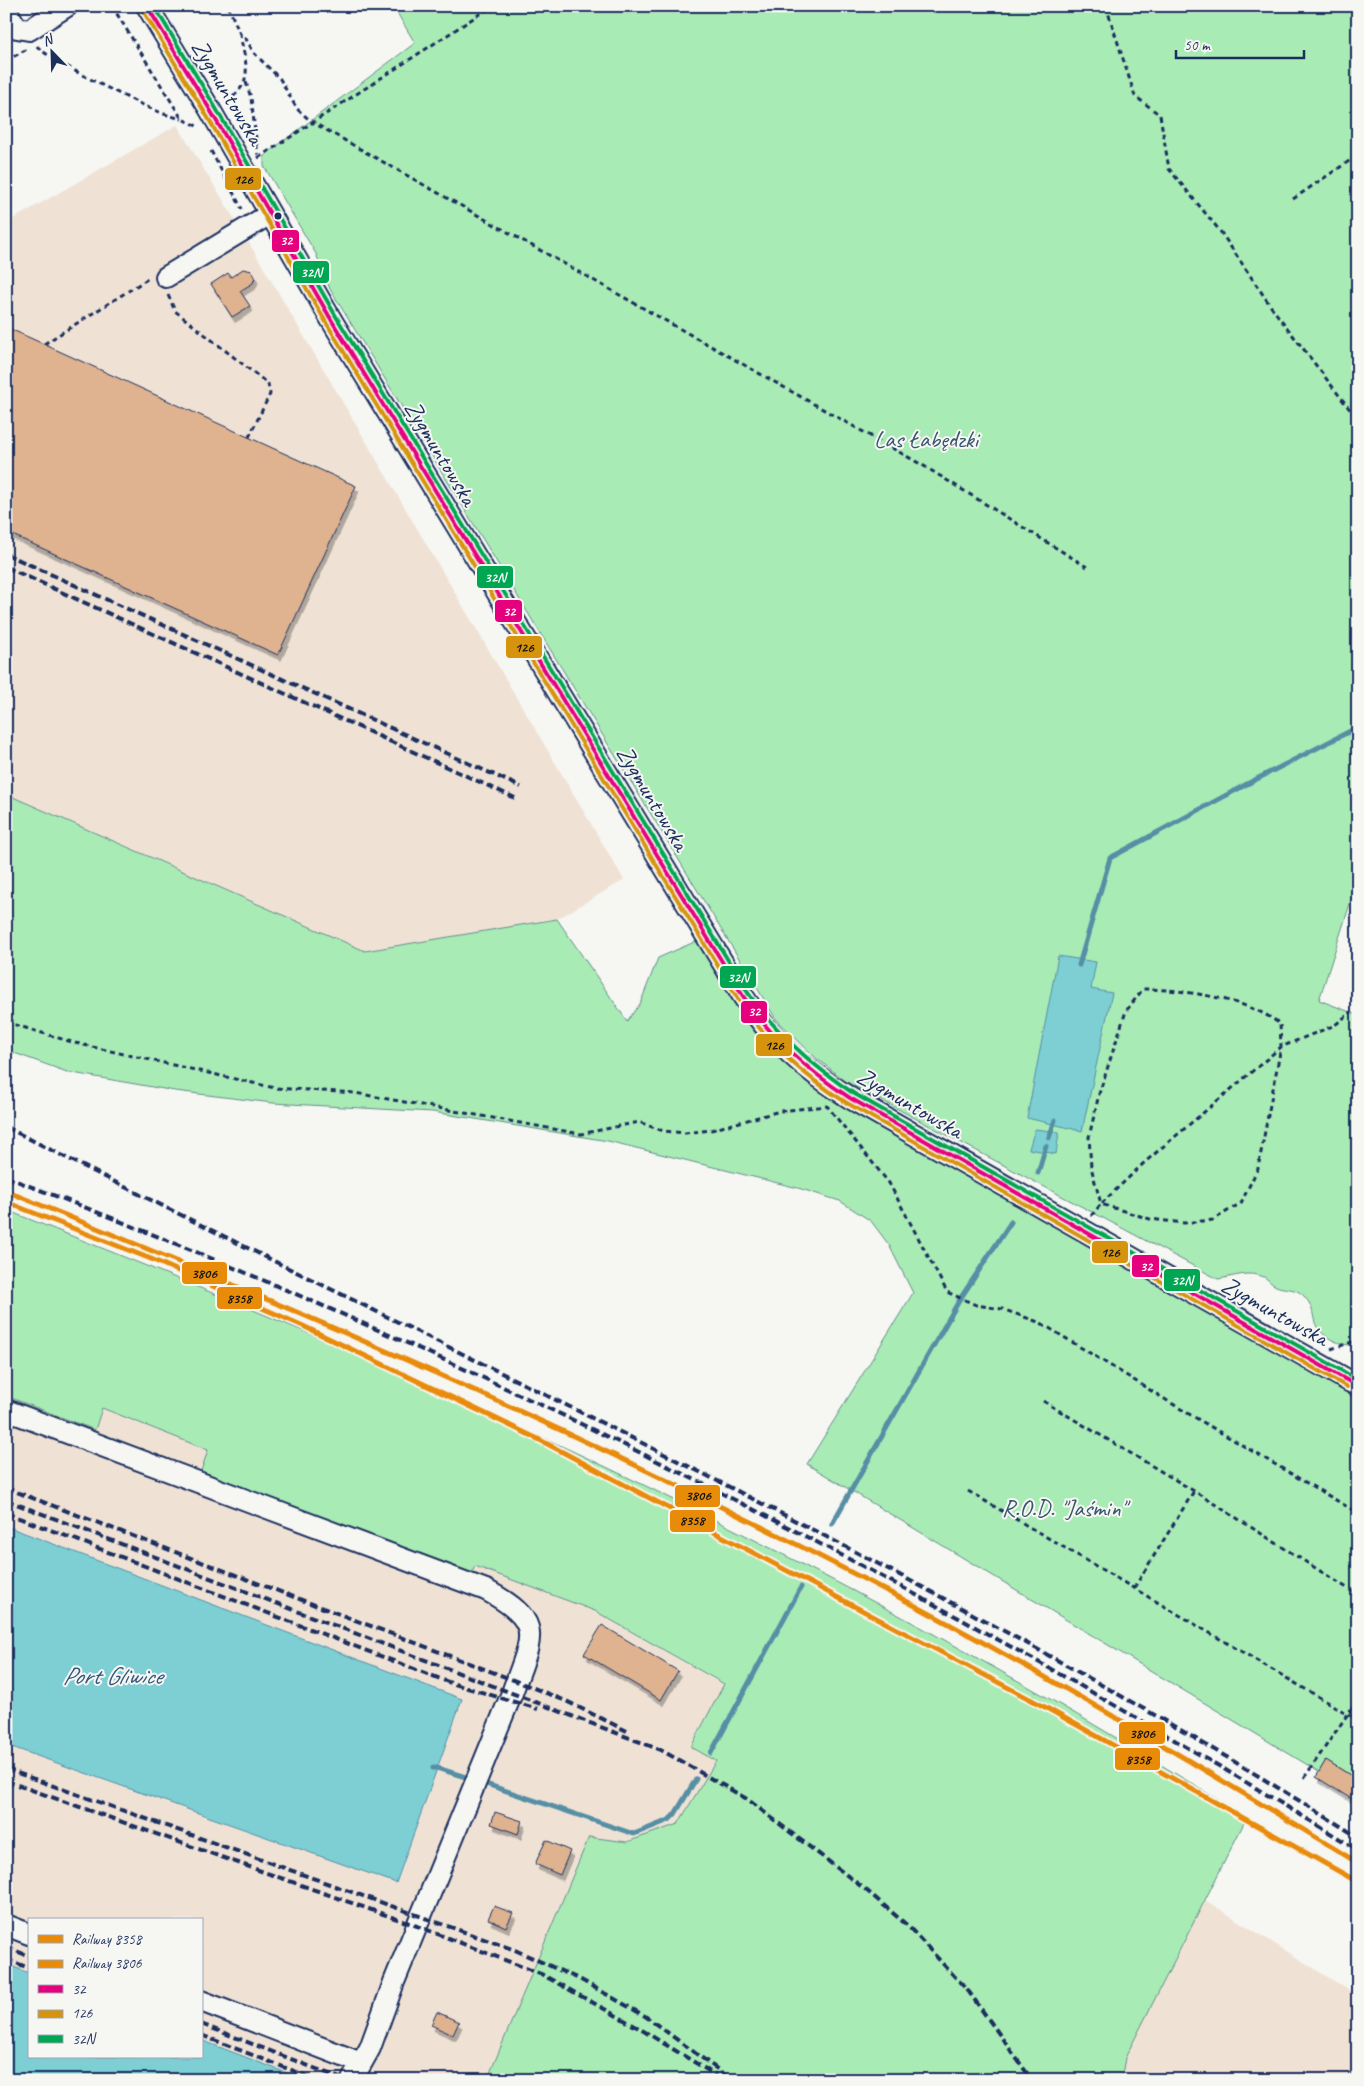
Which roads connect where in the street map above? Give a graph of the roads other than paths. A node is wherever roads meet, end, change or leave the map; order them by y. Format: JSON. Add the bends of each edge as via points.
{"nodes":[{"id":1,"x":67,"y":6,"type":"edge"},
{"id":2,"x":147,"y":6,"type":"edge"},
{"id":3,"x":6,"y":10,"type":"edge"},
{"id":4,"x":270,"y":214,"type":"junction"},
{"id":5,"x":160,"y":276,"type":"road end"},
{"id":6,"x":1355,"y":1379,"type":"edge"},
{"id":7,"x":6,"y":1410,"type":"edge"},
{"id":8,"x":6,"y":1925,"type":"edge"},
{"id":9,"x":28,"y":1934,"type":"edge"},
{"id":10,"x":202,"y":2001,"type":"edge"},
{"id":11,"x":356,"y":2072,"type":"edge"}],
"edges":[{"from":1,"to":3,"type":"street","via":[[29,30],[17,28]]},
{"from":2,"to":4,"type":"street","name":"Zygmuntowska","via":[[251,162]]},
{"from":4,"to":5,"type":"street"},
{"from":4,"to":6,"type":"street","name":"Zygmuntowska","via":[[332,322],[738,987],[772,1037],[818,1078],[850,1098]]},
{"from":7,"to":11,"type":"street","via":[[486,1590],[511,1604],[525,1617],[530,1631],[527,1649],[477,1781],[390,1990],[370,2048]]},
{"from":8,"to":9,"type":"street"},
{"from":10,"to":11,"type":"street"}]}
